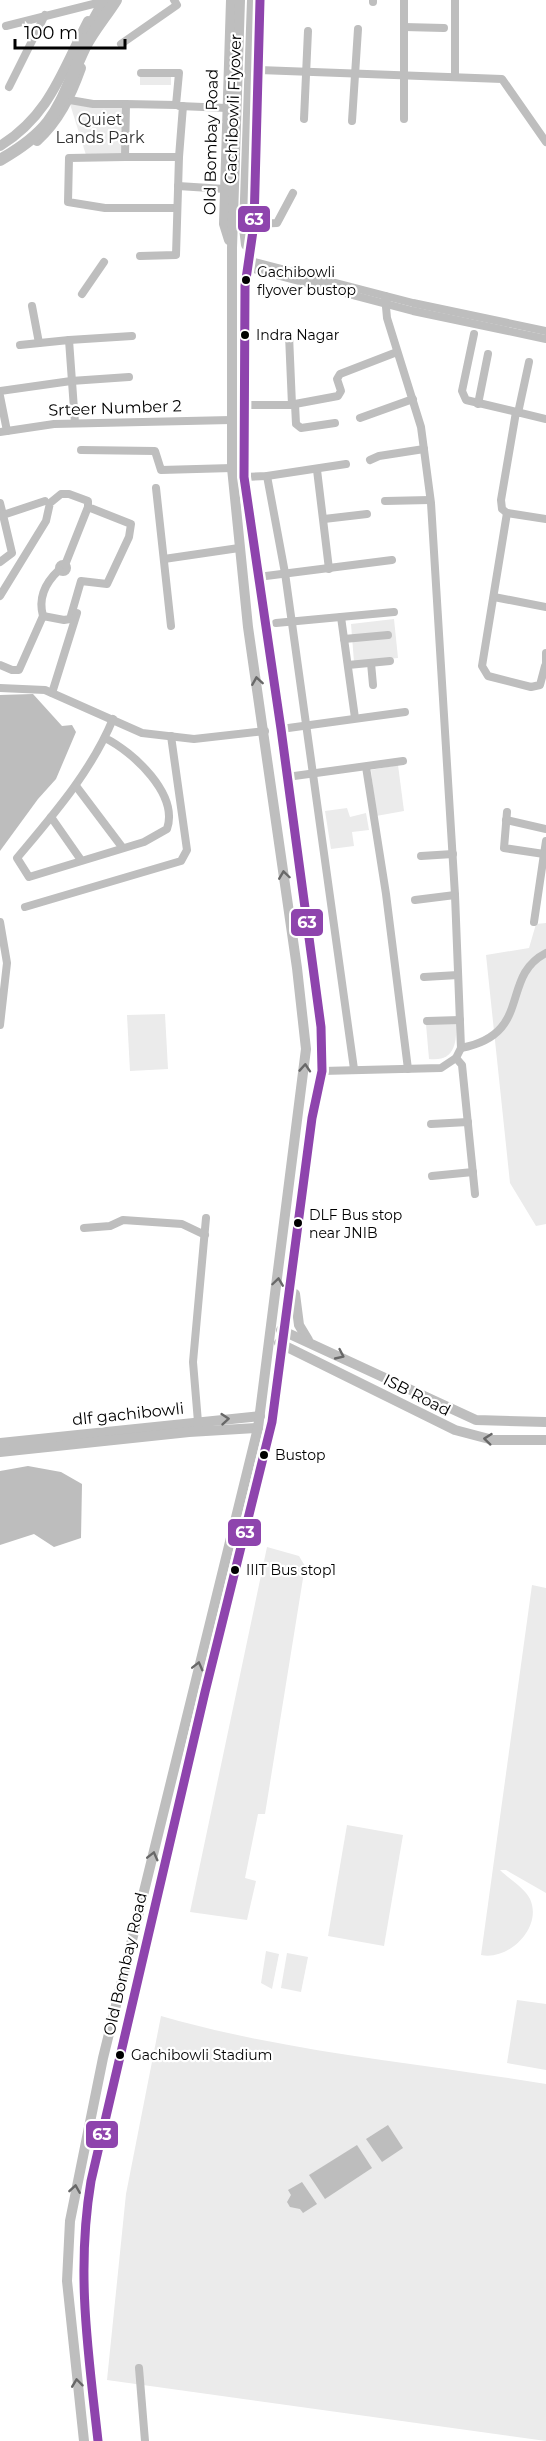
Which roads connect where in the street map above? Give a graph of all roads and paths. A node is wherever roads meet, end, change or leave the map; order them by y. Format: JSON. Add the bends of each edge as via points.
{"nodes":[{"id":1,"x":114,"y":0,"type":"edge"},
{"id":2,"x":174,"y":0,"type":"edge"},
{"id":3,"x":231,"y":0,"type":"edge"},
{"id":4,"x":240,"y":0,"type":"edge"},
{"id":5,"x":252,"y":0,"type":"edge"},
{"id":6,"x":260,"y":0,"type":"edge"},
{"id":7,"x":404,"y":0,"type":"edge"},
{"id":8,"x":455,"y":0,"type":"edge"},
{"id":9,"x":101,"y":1,"type":"edge"},
{"id":10,"x":45,"y":15,"type":"junction"},
{"id":11,"x":6,"y":26,"type":"dead end"},
{"id":12,"x":404,"y":27,"type":"junction"},
{"id":13,"x":444,"y":28,"type":"dead end"},
{"id":14,"x":358,"y":29,"type":"dead end"},
{"id":15,"x":308,"y":31,"type":"dead end"},
{"id":16,"x":121,"y":44,"type":"dead end"},
{"id":17,"x":259,"y":70,"type":"junction"},
{"id":18,"x":306,"y":71,"type":"junction"},
{"id":19,"x":141,"y":73,"type":"dead end"},
{"id":20,"x":355,"y":74,"type":"junction"},
{"id":21,"x":404,"y":76,"type":"junction"},
{"id":22,"x":454,"y":76,"type":"junction"},
{"id":23,"x":9,"y":87,"type":"dead end"},
{"id":24,"x":52,"y":94,"type":"junction"},
{"id":25,"x":68,"y":100,"type":"junction"},
{"id":26,"x":126,"y":104,"type":"junction"},
{"id":27,"x":179,"y":106,"type":"junction"},
{"id":28,"x":227,"y":108,"type":"junction"},
{"id":29,"x":304,"y":119,"type":"dead end"},
{"id":30,"x":404,"y":119,"type":"dead end"},
{"id":31,"x":352,"y":121,"type":"dead end"},
{"id":32,"x":546,"y":142,"type":"edge"},
{"id":33,"x":0,"y":146,"type":"edge"},
{"id":34,"x":0,"y":153,"type":"edge"},
{"id":35,"x":126,"y":157,"type":"junction"},
{"id":36,"x":179,"y":158,"type":"junction"},
{"id":37,"x":0,"y":160,"type":"edge"},
{"id":38,"x":0,"y":167,"type":"edge"},
{"id":39,"x":178,"y":186,"type":"junction"},
{"id":40,"x":225,"y":189,"type":"junction"},
{"id":41,"x":293,"y":193,"type":"dead end"},
{"id":42,"x":177,"y":208,"type":"junction"},
{"id":43,"x":244,"y":226,"type":"junction"},
{"id":44,"x":232,"y":248,"type":"junction"},
{"id":45,"x":140,"y":256,"type":"dead end"},
{"id":46,"x":104,"y":262,"type":"dead end"},
{"id":47,"x":251,"y":263,"type":"junction"},
{"id":48,"x":82,"y":294,"type":"dead end"},
{"id":49,"x":385,"y":299,"type":"junction"},
{"id":50,"x":32,"y":306,"type":"dead end"},
{"id":51,"x":546,"y":331,"type":"edge"},
{"id":52,"x":474,"y":334,"type":"dead end"},
{"id":53,"x":289,"y":335,"type":"dead end"},
{"id":54,"x":132,"y":336,"type":"dead end"},
{"id":55,"x":546,"y":339,"type":"edge"},
{"id":56,"x":69,"y":340,"type":"junction"},
{"id":57,"x":39,"y":343,"type":"junction"},
{"id":58,"x":20,"y":345,"type":"dead end"},
{"id":59,"x":397,"y":352,"type":"junction"},
{"id":60,"x":488,"y":354,"type":"dead end"},
{"id":61,"x":529,"y":362,"type":"dead end"},
{"id":62,"x":129,"y":377,"type":"dead end"},
{"id":63,"x":71,"y":381,"type":"junction"},
{"id":64,"x":0,"y":391,"type":"edge"},
{"id":65,"x":0,"y":396,"type":"edge"},
{"id":66,"x":413,"y":399,"type":"junction"},
{"id":67,"x":294,"y":404,"type":"junction"},
{"id":68,"x":478,"y":404,"type":"junction"},
{"id":69,"x":244,"y":405,"type":"junction"},
{"id":70,"x":517,"y":413,"type":"junction"},
{"id":71,"x":360,"y":418,"type":"dead end"},
{"id":72,"x":546,"y":419,"type":"edge"},
{"id":73,"x":231,"y":420,"type":"junction"},
{"id":74,"x":75,"y":423,"type":"junction"},
{"id":75,"x":335,"y":423,"type":"dead end"},
{"id":76,"x":4,"y":432,"type":"edge"},
{"id":77,"x":424,"y":449,"type":"junction"},
{"id":78,"x":81,"y":450,"type":"dead end"},
{"id":79,"x":370,"y":460,"type":"dead end"},
{"id":80,"x":345,"y":465,"type":"dead end"},
{"id":81,"x":232,"y":468,"type":"junction"},
{"id":82,"x":317,"y":470,"type":"junction"},
{"id":83,"x":267,"y":476,"type":"junction"},
{"id":84,"x":244,"y":477,"type":"junction"},
{"id":85,"x":156,"y":488,"type":"dead end"},
{"id":86,"x":430,"y":500,"type":"junction"},
{"id":87,"x":45,"y":501,"type":"dead end"},
{"id":88,"x":385,"y":501,"type":"dead end"},
{"id":89,"x":0,"y":503,"type":"edge"},
{"id":90,"x":88,"y":507,"type":"junction"},
{"id":91,"x":507,"y":513,"type":"junction"},
{"id":92,"x":367,"y":514,"type":"dead end"},
{"id":93,"x":2,"y":516,"type":"edge"},
{"id":94,"x":324,"y":519,"type":"junction"},
{"id":95,"x":546,"y":519,"type":"edge"},
{"id":96,"x":240,"y":548,"type":"junction"},
{"id":97,"x":164,"y":559,"type":"junction"},
{"id":98,"x":392,"y":560,"type":"dead end"},
{"id":99,"x":0,"y":562,"type":"edge"},
{"id":100,"x":64,"y":568,"type":"junction"},
{"id":101,"x":329,"y":569,"type":"junction"},
{"id":102,"x":285,"y":573,"type":"junction"},
{"id":103,"x":258,"y":577,"type":"junction"},
{"id":104,"x":81,"y":581,"type":"junction"},
{"id":105,"x":0,"y":596,"type":"edge"},
{"id":106,"x":494,"y":597,"type":"junction"},
{"id":107,"x":80,"y":604,"type":"dead end"},
{"id":108,"x":546,"y":607,"type":"edge"},
{"id":109,"x":394,"y":612,"type":"dead end"},
{"id":110,"x":43,"y":616,"type":"junction"},
{"id":111,"x":341,"y":617,"type":"junction"},
{"id":112,"x":276,"y":623,"type":"dead end"},
{"id":113,"x":292,"y":623,"type":"junction"},
{"id":114,"x":171,"y":626,"type":"dead end"},
{"id":115,"x":388,"y":635,"type":"dead end"},
{"id":116,"x":344,"y":639,"type":"junction"},
{"id":117,"x":546,"y":653,"type":"edge"},
{"id":118,"x":390,"y":661,"type":"dead end"},
{"id":119,"x":371,"y":663,"type":"junction"},
{"id":120,"x":0,"y":664,"type":"edge"},
{"id":121,"x":348,"y":665,"type":"junction"},
{"id":122,"x":545,"y":666,"type":"edge"},
{"id":123,"x":373,"y":685,"type":"dead end"},
{"id":124,"x":0,"y":688,"type":"edge"},
{"id":125,"x":57,"y":690,"type":"junction"},
{"id":126,"x":405,"y":712,"type":"dead end"},
{"id":127,"x":355,"y":718,"type":"junction"},
{"id":128,"x":113,"y":719,"type":"junction"},
{"id":129,"x":305,"y":725,"type":"junction"},
{"id":130,"x":281,"y":729,"type":"junction"},
{"id":131,"x":265,"y":731,"type":"junction"},
{"id":132,"x":171,"y":736,"type":"junction"},
{"id":133,"x":105,"y":738,"type":"junction"},
{"id":134,"x":404,"y":761,"type":"dead end"},
{"id":135,"x":366,"y":767,"type":"junction"},
{"id":136,"x":313,"y":775,"type":"junction"},
{"id":137,"x":287,"y":777,"type":"junction"},
{"id":138,"x":76,"y":786,"type":"junction"},
{"id":139,"x":51,"y":817,"type":"junction"},
{"id":140,"x":546,"y":829,"type":"edge"},
{"id":141,"x":546,"y":841,"type":"edge"},
{"id":142,"x":122,"y":847,"type":"junction"},
{"id":143,"x":453,"y":854,"type":"junction"},
{"id":144,"x":545,"y":854,"type":"edge"},
{"id":145,"x":421,"y":856,"type":"dead end"},
{"id":146,"x":81,"y":860,"type":"junction"},
{"id":147,"x":455,"y":895,"type":"junction"},
{"id":148,"x":415,"y":900,"type":"dead end"},
{"id":149,"x":25,"y":907,"type":"dead end"},
{"id":150,"x":0,"y":922,"type":"edge"},
{"id":151,"x":534,"y":922,"type":"dead end"},
{"id":152,"x":546,"y":953,"type":"edge"},
{"id":153,"x":3,"y":961,"type":"edge"},
{"id":154,"x":459,"y":975,"type":"junction"},
{"id":155,"x":424,"y":977,"type":"dead end"},
{"id":156,"x":460,"y":1020,"type":"junction"},
{"id":157,"x":427,"y":1021,"type":"dead end"},
{"id":158,"x":0,"y":1025,"type":"edge"},
{"id":159,"x":461,"y":1048,"type":"junction"},
{"id":160,"x":456,"y":1058,"type":"junction"},
{"id":161,"x":354,"y":1069,"type":"junction"},
{"id":162,"x":408,"y":1069,"type":"junction"},
{"id":163,"x":322,"y":1071,"type":"junction"},
{"id":164,"x":302,"y":1099,"type":"junction"},
{"id":165,"x":316,"y":1101,"type":"junction"},
{"id":166,"x":468,"y":1122,"type":"junction"},
{"id":167,"x":431,"y":1124,"type":"dead end"},
{"id":168,"x":473,"y":1172,"type":"junction"},
{"id":169,"x":432,"y":1176,"type":"dead end"},
{"id":170,"x":475,"y":1194,"type":"dead end"},
{"id":171,"x":207,"y":1218,"type":"dead end"},
{"id":172,"x":84,"y":1228,"type":"dead end"},
{"id":173,"x":205,"y":1235,"type":"junction"},
{"id":174,"x":294,"y":1273,"type":"junction"},
{"id":175,"x":272,"y":1326,"type":"junction"},
{"id":176,"x":286,"y":1331,"type":"junction"},
{"id":177,"x":270,"y":1340,"type":"junction"},
{"id":178,"x":308,"y":1340,"type":"junction"},
{"id":179,"x":284,"y":1345,"type":"junction"},
{"id":180,"x":280,"y":1368,"type":"junction"},
{"id":181,"x":329,"y":1368,"type":"junction"},
{"id":182,"x":260,"y":1416,"type":"junction"},
{"id":183,"x":198,"y":1422,"type":"junction"},
{"id":184,"x":546,"y":1422,"type":"edge"},
{"id":185,"x":258,"y":1428,"type":"junction"},
{"id":186,"x":546,"y":1440,"type":"edge"},
{"id":187,"x":0,"y":1443,"type":"edge"},
{"id":188,"x":0,"y":1452,"type":"edge"},
{"id":189,"x":110,"y":2029,"type":"junction"},
{"id":190,"x":124,"y":2033,"type":"junction"},
{"id":191,"x":139,"y":2368,"type":"dead end"},
{"id":192,"x":84,"y":2441,"type":"edge"},
{"id":193,"x":98,"y":2441,"type":"edge"},
{"id":194,"x":145,"y":2441,"type":"edge"}],
"edges":[{"from":1,"to":25,"type":"main road","via":[[95,30]]},
{"from":1,"to":37,"type":"highway","via":[[46,126]]},
{"from":2,"to":16,"type":"street","via":[[177,5]]},
{"from":3,"to":28,"type":"main road","name":"Old Bombay Road"},
{"from":4,"to":43,"type":"main road","name":"Gachibowli Flyover"},
{"from":5,"to":43,"type":"main road","name":"Gachibowli Flyover"},
{"from":6,"to":17,"type":"main road"},
{"from":7,"to":12,"type":"street"},
{"from":8,"to":22,"type":"street"},
{"from":9,"to":10,"type":"street"},
{"from":9,"to":24,"type":"main road"},
{"from":9,"to":34,"type":"highway","via":[[43,118]]},
{"from":10,"to":11,"type":"street"},
{"from":10,"to":23,"type":"street"},
{"from":12,"to":13,"type":"street"},
{"from":12,"to":21,"type":"street"},
{"from":14,"to":20,"type":"street"},
{"from":15,"to":18,"type":"street"},
{"from":17,"to":18,"type":"street"},
{"from":17,"to":43,"type":"main road"},
{"from":18,"to":20,"type":"street"},
{"from":18,"to":29,"type":"street"},
{"from":19,"to":27,"type":"street","via":[[179,73]]},
{"from":20,"to":21,"type":"street"},
{"from":20,"to":31,"type":"street"},
{"from":21,"to":22,"type":"street"},
{"from":21,"to":30,"type":"street"},
{"from":22,"to":32,"type":"street","via":[[502,79]]},
{"from":24,"to":25,"type":"street"},
{"from":24,"to":33,"type":"main road","via":[[38,116]]},
{"from":25,"to":26,"type":"street"},
{"from":25,"to":38,"type":"main road","via":[[51,128]]},
{"from":26,"to":27,"type":"street"},
{"from":26,"to":35,"type":"street"},
{"from":27,"to":28,"type":"street"},
{"from":27,"to":36,"type":"street"},
{"from":28,"to":40,"type":"main road","name":"Old Bombay Road"},
{"from":35,"to":36,"type":"street"},
{"from":35,"to":42,"type":"street","via":[[69,158],[68,202],[105,208]]},
{"from":36,"to":39,"type":"street"},
{"from":39,"to":40,"type":"street"},
{"from":39,"to":42,"type":"street"},
{"from":40,"to":44,"type":"main road","name":"Old Bombay Road","via":[[224,224]]},
{"from":41,"to":43,"type":"street","via":[[277,223]]},
{"from":42,"to":45,"type":"street","via":[[176,255]]},
{"from":43,"to":44,"type":"main road","name":"Gachibowli Flyover"},
{"from":43,"to":47,"type":"main road","name":"Gachibowli Flyover"},
{"from":44,"to":73,"type":"main road","name":"Old Bombay Road"},
{"from":46,"to":48,"type":"street"},
{"from":47,"to":49,"type":"street"},
{"from":47,"to":69,"type":"main road","name":"Old Bombay Road"},
{"from":49,"to":51,"type":"street"},
{"from":49,"to":55,"type":"street"},
{"from":49,"to":59,"type":"street"},
{"from":50,"to":57,"type":"street"},
{"from":52,"to":68,"type":"street","via":[[462,394]]},
{"from":53,"to":67,"type":"street"},
{"from":54,"to":56,"type":"street"},
{"from":56,"to":57,"type":"street"},
{"from":56,"to":63,"type":"street"},
{"from":57,"to":58,"type":"street"},
{"from":59,"to":66,"type":"street"},
{"from":59,"to":67,"type":"street","via":[[340,374],[338,396]]},
{"from":60,"to":68,"type":"street"},
{"from":61,"to":70,"type":"street"},
{"from":62,"to":63,"type":"street"},
{"from":63,"to":64,"type":"street"},
{"from":63,"to":74,"type":"street"},
{"from":65,"to":76,"type":"street"},
{"from":66,"to":71,"type":"street"},
{"from":66,"to":77,"type":"street"},
{"from":67,"to":69,"type":"street"},
{"from":67,"to":75,"type":"street","via":[[298,427]]},
{"from":68,"to":70,"type":"street"},
{"from":69,"to":84,"type":"main road","name":"Old Bombay Road"},
{"from":70,"to":72,"type":"street"},
{"from":70,"to":91,"type":"street","via":[[501,500]]},
{"from":73,"to":74,"type":"street","name":"Srteer Number 2"},
{"from":73,"to":81,"type":"main road","name":"Old Bombay Road"},
{"from":74,"to":76,"type":"street","name":"Srteer Number 2"},
{"from":77,"to":79,"type":"street"},
{"from":77,"to":86,"type":"street"},
{"from":78,"to":81,"type":"street","via":[[155,451],[161,470]]},
{"from":80,"to":82,"type":"street"},
{"from":81,"to":96,"type":"main road","name":"Old Bombay Road"},
{"from":82,"to":83,"type":"street"},
{"from":82,"to":94,"type":"street"},
{"from":83,"to":84,"type":"street"},
{"from":83,"to":102,"type":"street"},
{"from":84,"to":103,"type":"main road","name":"Old Bombay Road"},
{"from":85,"to":97,"type":"street"},
{"from":86,"to":88,"type":"street"},
{"from":86,"to":143,"type":"street"},
{"from":87,"to":93,"type":"street"},
{"from":89,"to":93,"type":"street"},
{"from":90,"to":100,"type":"street"},
{"from":90,"to":104,"type":"street","via":[[131,524],[107,584]]},
{"from":90,"to":105,"type":"street","via":[[84,498],[69,494],[61,494],[50,503],[46,521]]},
{"from":91,"to":95,"type":"street"},
{"from":91,"to":106,"type":"street"},
{"from":92,"to":94,"type":"street"},
{"from":93,"to":99,"type":"street","via":[[12,553]]},
{"from":94,"to":101,"type":"street"},
{"from":96,"to":97,"type":"street"},
{"from":131,"to":96,"type":"main road","name":"Old Bombay Road","one_way":true},
{"from":97,"to":114,"type":"street"},
{"from":98,"to":101,"type":"street"},
{"from":100,"to":104,"type":"street"},
{"from":100,"to":110,"type":"street","via":[[48,579],[40,605]]},
{"from":101,"to":102,"type":"street"},
{"from":102,"to":103,"type":"street"},
{"from":102,"to":113,"type":"street"},
{"from":103,"to":130,"type":"main road","name":"Old Bombay Road"},
{"from":104,"to":110,"type":"street","via":[[70,618]]},
{"from":106,"to":108,"type":"street"},
{"from":106,"to":122,"type":"street","via":[[482,666],[486,674],[531,687],[540,685]]},
{"from":107,"to":125,"type":"street"},
{"from":109,"to":111,"type":"street"},
{"from":110,"to":120,"type":"street","via":[[19,670]]},
{"from":111,"to":113,"type":"street"},
{"from":111,"to":116,"type":"street"},
{"from":112,"to":113,"type":"street"},
{"from":113,"to":129,"type":"street"},
{"from":115,"to":116,"type":"street"},
{"from":116,"to":121,"type":"street"},
{"from":117,"to":122,"type":"street"},
{"from":118,"to":119,"type":"street"},
{"from":119,"to":121,"type":"street"},
{"from":119,"to":123,"type":"street"},
{"from":121,"to":127,"type":"street"},
{"from":124,"to":125,"type":"street"},
{"from":125,"to":128,"type":"street"},
{"from":126,"to":127,"type":"street"},
{"from":127,"to":129,"type":"street"},
{"from":128,"to":132,"type":"street","via":[[142,733]]},
{"from":128,"to":133,"type":"street"},
{"from":129,"to":130,"type":"street"},
{"from":129,"to":136,"type":"street"},
{"from":130,"to":137,"type":"main road","name":"Old Bombay Road"},
{"from":131,"to":132,"type":"street","via":[[194,739]]},
{"from":164,"to":131,"type":"main road","name":"Old Bombay Road","one_way":true,"via":[[305,1022]]},
{"from":132,"to":149,"type":"street","via":[[187,850],[181,861]]},
{"from":133,"to":138,"type":"street"},
{"from":133,"to":142,"type":"street","via":[[132,754],[147,770],[162,791],[169,823],[163,833]]},
{"from":134,"to":135,"type":"street"},
{"from":135,"to":136,"type":"street"},
{"from":135,"to":162,"type":"street"},
{"from":136,"to":137,"type":"street"},
{"from":136,"to":161,"type":"street"},
{"from":137,"to":163,"type":"main road","name":"Old Bombay Road","via":[[321,1027]]},
{"from":138,"to":139,"type":"street"},
{"from":138,"to":142,"type":"street"},
{"from":139,"to":146,"type":"street"},
{"from":139,"to":146,"type":"street","via":[[17,862],[30,878]]},
{"from":140,"to":144,"type":"street","via":[[506,816],[504,848]]},
{"from":141,"to":144,"type":"street"},
{"from":142,"to":146,"type":"street"},
{"from":143,"to":145,"type":"street"},
{"from":143,"to":147,"type":"street"},
{"from":144,"to":151,"type":"street"},
{"from":147,"to":148,"type":"street"},
{"from":147,"to":154,"type":"street"},
{"from":150,"to":153,"type":"street"},
{"from":152,"to":159,"type":"street","via":[[525,971],[512,1012],[498,1032],[488,1041]]},
{"from":153,"to":158,"type":"street"},
{"from":154,"to":155,"type":"street"},
{"from":154,"to":156,"type":"street"},
{"from":156,"to":157,"type":"street"},
{"from":156,"to":159,"type":"street"},
{"from":159,"to":160,"type":"street"},
{"from":160,"to":162,"type":"street","via":[[441,1068]]},
{"from":160,"to":166,"type":"street","via":[[462,1065]]},
{"from":161,"to":162,"type":"street"},
{"from":161,"to":163,"type":"street"},
{"from":163,"to":165,"type":"main road","name":"Old Bombay Road"},
{"from":164,"to":165,"type":"main road"},
{"from":175,"to":164,"type":"main road","name":"Old Bombay Road","one_way":true},
{"from":165,"to":174,"type":"main road","name":"Old Bombay Road"},
{"from":166,"to":167,"type":"street"},
{"from":166,"to":168,"type":"street"},
{"from":168,"to":169,"type":"street"},
{"from":168,"to":170,"type":"street"},
{"from":171,"to":173,"type":"street"},
{"from":172,"to":173,"type":"street","via":[[110,1226],[123,1220],[182,1224]]},
{"from":173,"to":183,"type":"street","via":[[194,1362]]},
{"from":174,"to":176,"type":"main road","name":"Old Bombay Road"},
{"from":174,"to":178,"type":"main road","via":[[297,1318]]},
{"from":175,"to":176,"type":"main road","name":"ISB Road"},
{"from":175,"to":177,"type":"main road","name":"Old Bombay Road"},
{"from":176,"to":178,"type":"main road","name":"ISB Road"},
{"from":176,"to":179,"type":"main road","name":"Old Bombay Road"},
{"from":177,"to":179,"type":"main road","name":"ISB Road"},
{"from":177,"to":182,"type":"main road","name":"Old Bombay Road"},
{"from":178,"to":184,"type":"main road","name":"ISB Road","one_way":true,"via":[[476,1420]]},
{"from":179,"to":180,"type":"main road","name":"Old Bombay Road"},
{"from":179,"to":181,"type":"main road","name":"ISB Road"},
{"from":180,"to":181,"type":"main road","via":[[291,1357]]},
{"from":180,"to":190,"type":"main road","name":"Old Bombay Road","via":[[261,1474]]},
{"from":186,"to":181,"type":"main road","name":"ISB Road","one_way":true,"via":[[475,1437]]},
{"from":183,"to":182,"type":"main road","name":"dlf gachibowli","one_way":true},
{"from":182,"to":185,"type":"main road","name":"Old Bombay Road"},
{"from":183,"to":187,"type":"main road","name":"dlf gachibowli"},
{"from":185,"to":188,"type":"main road"},
{"from":189,"to":185,"type":"main road","name":"Old Bombay Road","one_way":true},
{"from":189,"to":190,"type":"main road"},
{"from":192,"to":189,"type":"main road","name":"Old Bombay Road","one_way":true,"via":[[66,2276],[77,2178]]},
{"from":190,"to":193,"type":"main road","name":"Old Bombay Road","via":[[84,2223],[82,2276]]},
{"from":191,"to":194,"type":"street"}]}
